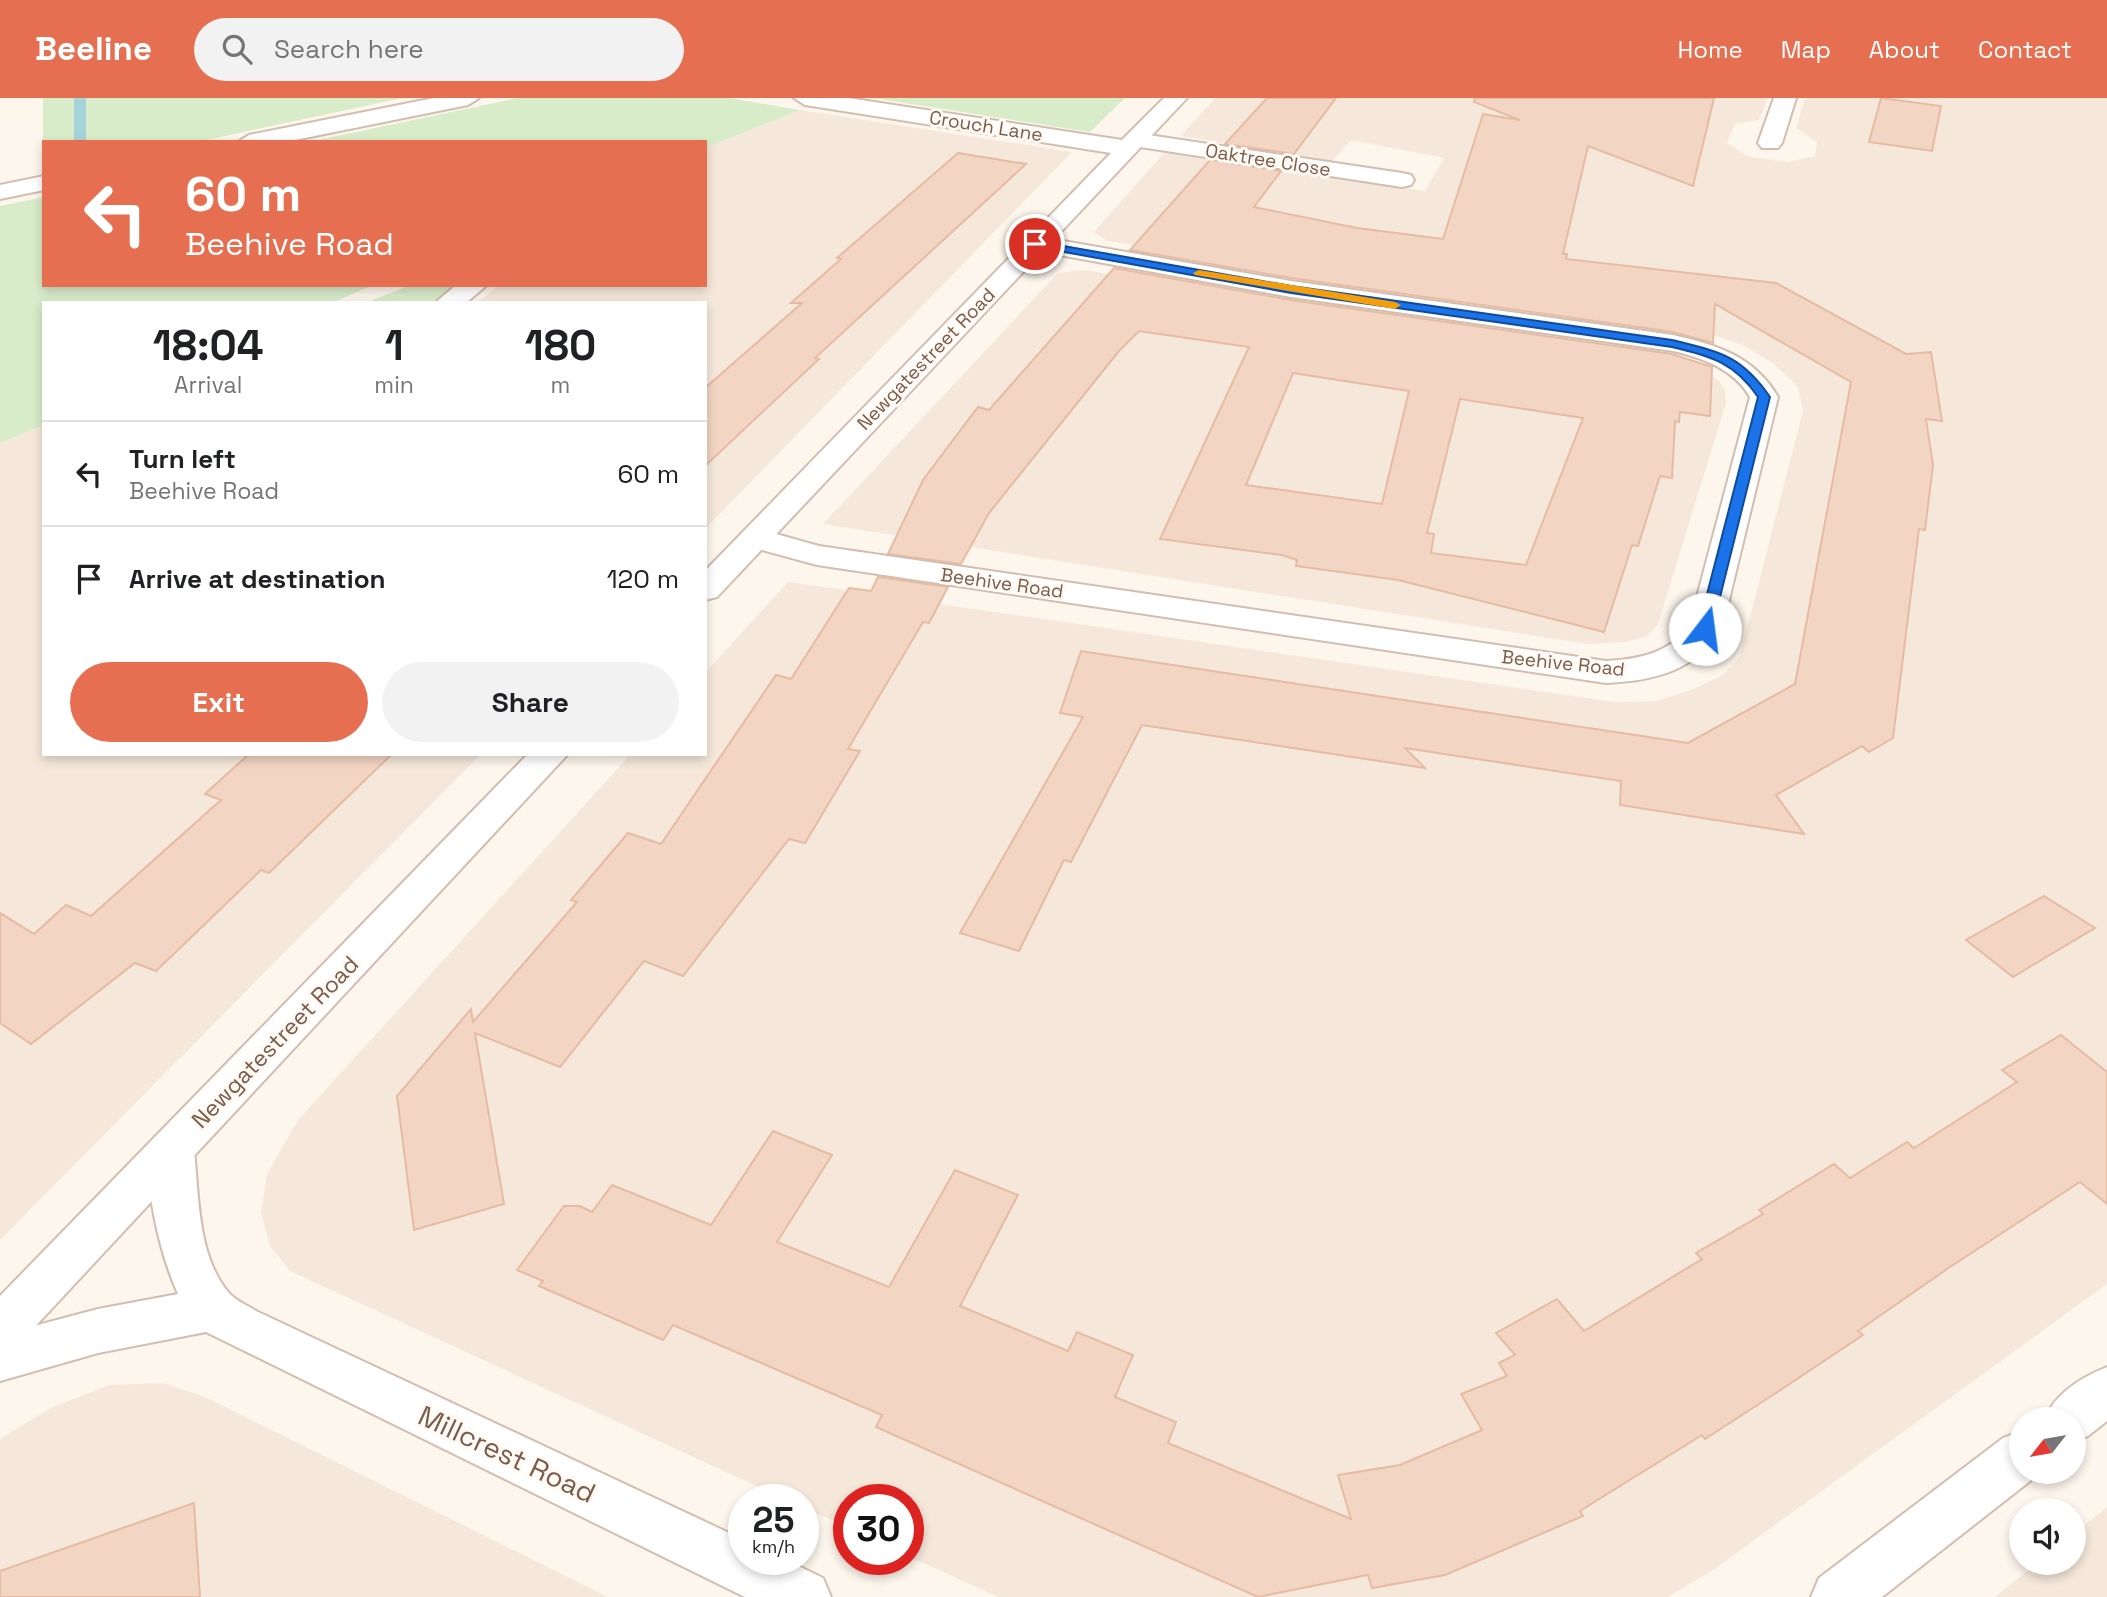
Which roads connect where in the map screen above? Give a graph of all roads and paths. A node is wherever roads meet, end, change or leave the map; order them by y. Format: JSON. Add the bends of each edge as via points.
{"nodes":[{"id":1,"x":468,"y":98,"type":"edge"},
{"id":2,"x":805,"y":98,"type":"edge"},
{"id":3,"x":1176,"y":98,"type":"edge"},
{"id":4,"x":1785,"y":98,"type":"edge"},
{"id":5,"x":259,"y":140,"type":"edge"},
{"id":6,"x":1131,"y":144,"type":"junction"},
{"id":7,"x":1770,"y":144,"type":"dead end"},
{"id":8,"x":1402,"y":180,"type":"dead end"},
{"id":9,"x":42,"y":183,"type":"edge"},
{"id":10,"x":0,"y":192,"type":"edge"},
{"id":11,"x":1035,"y":244,"type":"junction"},
{"id":12,"x":471,"y":287,"type":"edge"},
{"id":13,"x":451,"y":301,"type":"edge"},
{"id":14,"x":755,"y":538,"type":"junction"},
{"id":15,"x":707,"y":588,"type":"edge"},
{"id":16,"x":548,"y":756,"type":"edge"},
{"id":17,"x":171,"y":1151,"type":"junction"},
{"id":18,"x":212,"y":1309,"type":"junction"},
{"id":19,"x":0,"y":1330,"type":"edge"},
{"id":20,"x":0,"y":1358,"type":"edge"},
{"id":21,"x":2107,"y":1391,"type":"edge"},
{"id":22,"x":2086,"y":1407,"type":"edge"},
{"id":23,"x":2009,"y":1465,"type":"edge"},
{"id":24,"x":804,"y":1597,"type":"edge"},
{"id":25,"x":1838,"y":1597,"type":"edge"}],
"edges":[{"from":1,"to":5,"type":"street"},
{"from":2,"to":6,"type":"street","name":"Crouch Lane"},
{"from":3,"to":6,"type":"street","name":"Newgatestreet Road"},
{"from":4,"to":7,"type":"street"},
{"from":6,"to":8,"type":"street","name":"Oaktree Close"},
{"from":6,"to":11,"type":"street","name":"Newgatestreet Road"},
{"from":9,"to":10,"type":"street"},
{"from":11,"to":14,"type":"street","name":"Newgatestreet Road"},
{"from":11,"to":14,"type":"street","name":"Beehive Road","via":[[1291,289],[1672,343],[1732,363],[1748,373],[1764,397],[1705,629],[1678,658],[1632,671],[1605,672],[817,555]]},
{"from":12,"to":13,"type":"street"},
{"from":14,"to":15,"type":"street","name":"Newgatestreet Road"},
{"from":16,"to":17,"type":"street","name":"Newgatestreet Road"},
{"from":17,"to":18,"type":"street","via":[[181,1234],[190,1265]]},
{"from":17,"to":19,"type":"street","name":"Newgatestreet Road"},
{"from":18,"to":20,"type":"street","via":[[98,1331]]},
{"from":18,"to":24,"type":"street","name":"Millcrest Road"},
{"from":21,"to":22,"type":"street"},
{"from":23,"to":25,"type":"street"}]}
